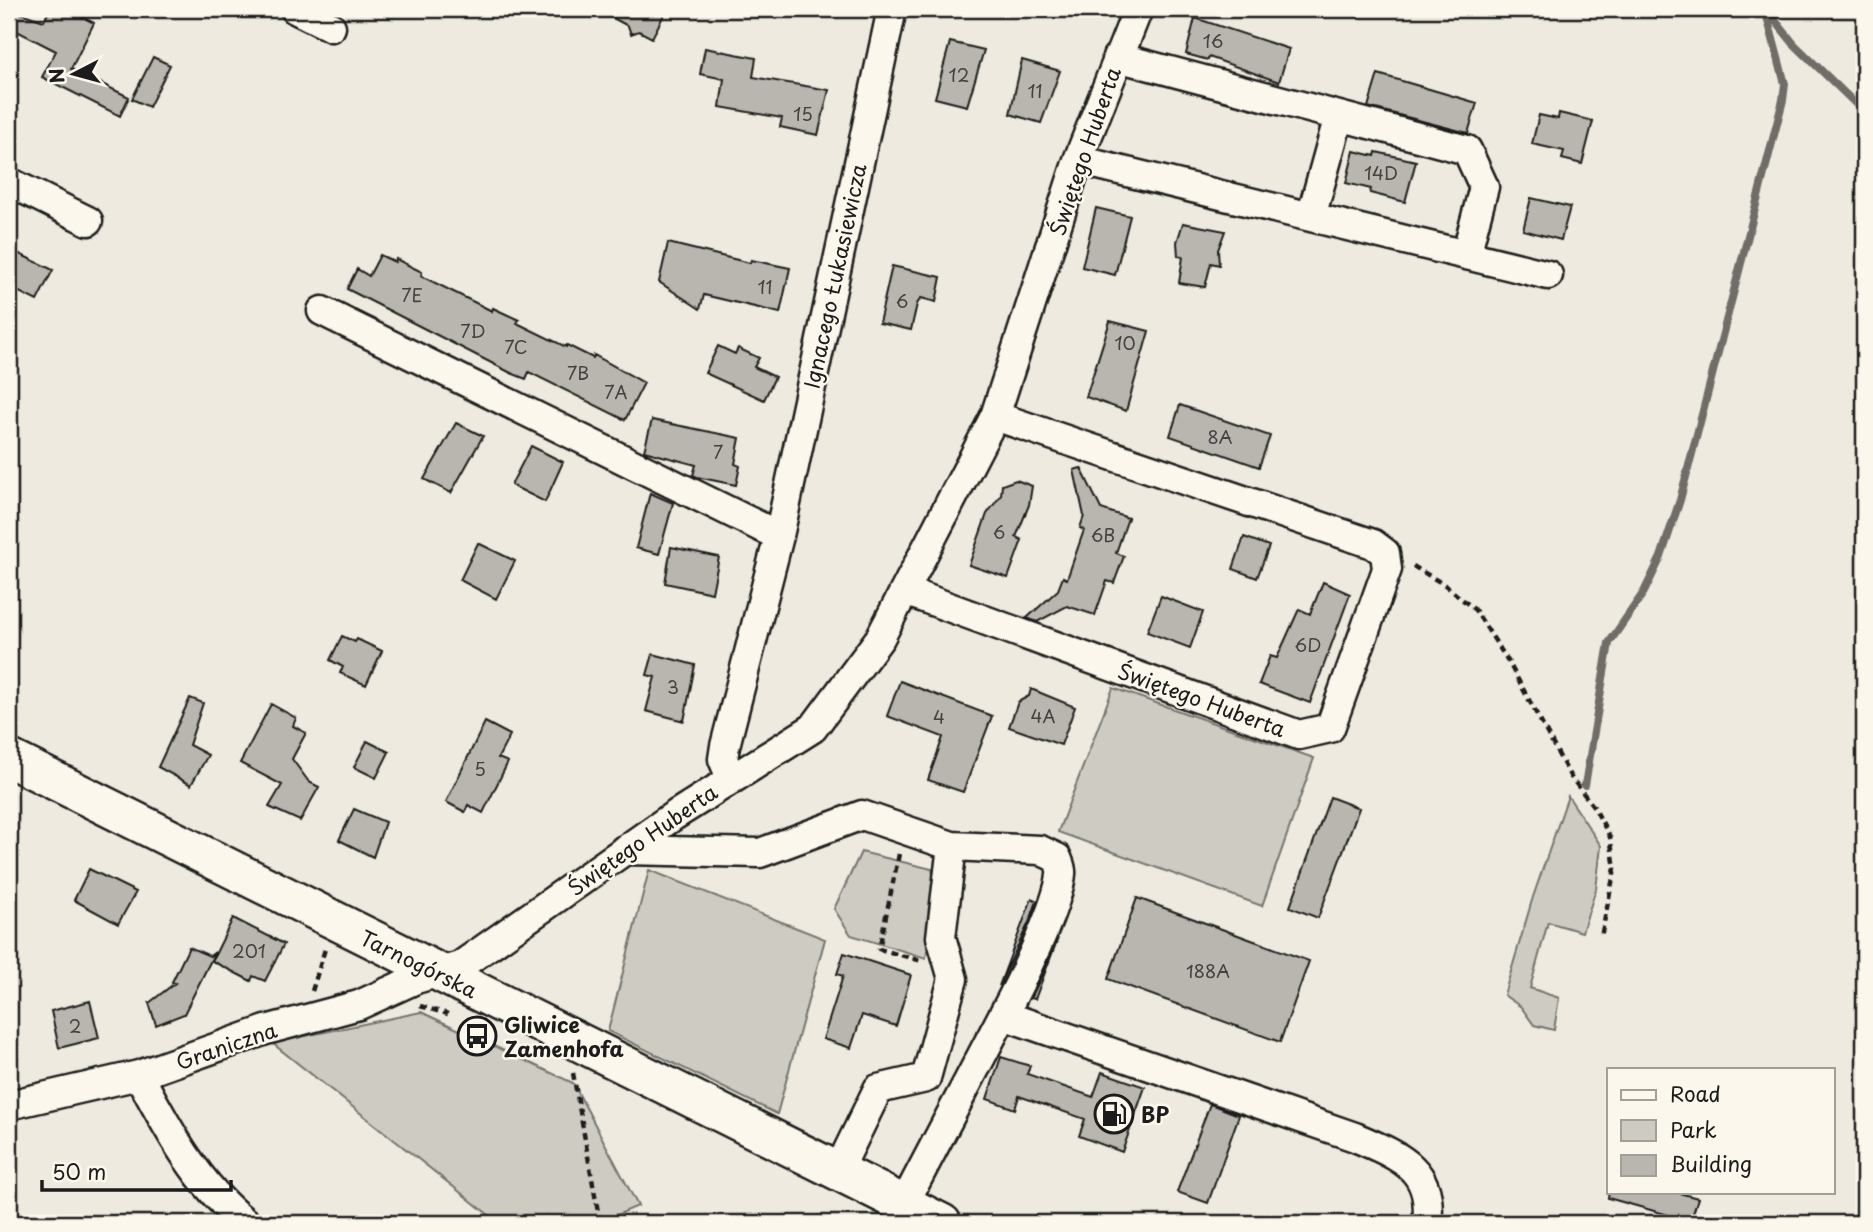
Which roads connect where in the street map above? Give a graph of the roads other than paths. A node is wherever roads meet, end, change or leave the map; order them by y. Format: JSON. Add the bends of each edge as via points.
{"nodes":[{"id":1,"x":295,"y":9,"type":"edge"},
{"id":2,"x":1138,"y":9,"type":"edge"},
{"id":3,"x":884,"y":11,"type":"edge"},
{"id":4,"x":331,"y":27,"type":"dead end"},
{"id":5,"x":1117,"y":57,"type":"junction"},
{"id":6,"x":1339,"y":116,"type":"junction"},
{"id":7,"x":1078,"y":160,"type":"junction"},
{"id":8,"x":9,"y":182,"type":"edge"},
{"id":9,"x":1311,"y":217,"type":"junction"},
{"id":10,"x":88,"y":221,"type":"dead end"},
{"id":11,"x":1466,"y":255,"type":"junction"},
{"id":12,"x":1548,"y":275,"type":"dead end"},
{"id":13,"x":322,"y":311,"type":"dead end"},
{"id":14,"x":995,"y":416,"type":"junction"},
{"id":15,"x":779,"y":536,"type":"junction"},
{"id":16,"x":905,"y":591,"type":"junction"},
{"id":17,"x":9,"y":758,"type":"edge"},
{"id":18,"x":731,"y":778,"type":"junction"},
{"id":19,"x":952,"y":846,"type":"junction"},
{"id":20,"x":624,"y":850,"type":"junction"},
{"id":21,"x":439,"y":972,"type":"junction"},
{"id":22,"x":1003,"y":1015,"type":"junction"},
{"id":23,"x":139,"y":1075,"type":"junction"},
{"id":24,"x":9,"y":1105,"type":"edge"},
{"id":25,"x":838,"y":1171,"type":"junction"},
{"id":26,"x":904,"y":1204,"type":"junction"},
{"id":27,"x":246,"y":1223,"type":"edge"},
{"id":28,"x":942,"y":1223,"type":"edge"},
{"id":29,"x":1427,"y":1223,"type":"edge"}],
"edges":[{"from":1,"to":4,"type":"street"},
{"from":2,"to":5,"type":"street","name":"Świętego Huberta"},
{"from":3,"to":15,"type":"street","name":"Ignacego Łukasiewicza"},
{"from":5,"to":6,"type":"street"},
{"from":5,"to":7,"type":"street","name":"Świętego Huberta"},
{"from":6,"to":9,"type":"street"},
{"from":6,"to":11,"type":"street","via":[[1467,150],[1484,187]]},
{"from":7,"to":9,"type":"street"},
{"from":7,"to":14,"type":"street","name":"Świętego Huberta"},
{"from":8,"to":10,"type":"street"},
{"from":9,"to":11,"type":"street"},
{"from":11,"to":12,"type":"street"},
{"from":13,"to":15,"type":"street"},
{"from":14,"to":16,"type":"street","name":"Świętego Huberta"},
{"from":14,"to":16,"type":"street","name":"Świętego Huberta","via":[[1373,544],[1385,552],[1387,569],[1330,729],[1299,735]]},
{"from":15,"to":18,"type":"street","name":"Ignacego Łukasiewicza","via":[[725,746],[723,759]]},
{"from":16,"to":18,"type":"street","name":"Świętego Huberta","via":[[880,638],[813,728]]},
{"from":17,"to":21,"type":"main road","name":"Tarnogórska"},
{"from":18,"to":20,"type":"street","name":"Świętego Huberta"},
{"from":19,"to":20,"type":"street","via":[[862,815],[760,853]]},
{"from":19,"to":22,"type":"street","via":[[1040,850],[1057,858],[1062,872]]},
{"from":19,"to":25,"type":"street","via":[[941,937],[953,979],[926,1078],[877,1089]]},
{"from":20,"to":21,"type":"street","name":"Świętego Huberta","via":[[492,945],[460,966]]},
{"from":21,"to":23,"type":"street","name":"Graniczna","via":[[359,1005],[266,1030]]},
{"from":21,"to":25,"type":"main road","name":"Tarnogórska"},
{"from":22,"to":26,"type":"street"},
{"from":22,"to":29,"type":"street","via":[[1398,1156],[1426,1186]]},
{"from":23,"to":24,"type":"street","name":"Graniczna"},
{"from":23,"to":27,"type":"street","via":[[188,1160],[228,1209]]},
{"from":25,"to":26,"type":"main road","name":"Tarnogórska"},
{"from":26,"to":28,"type":"main road","name":"Tarnogórska"}]}
